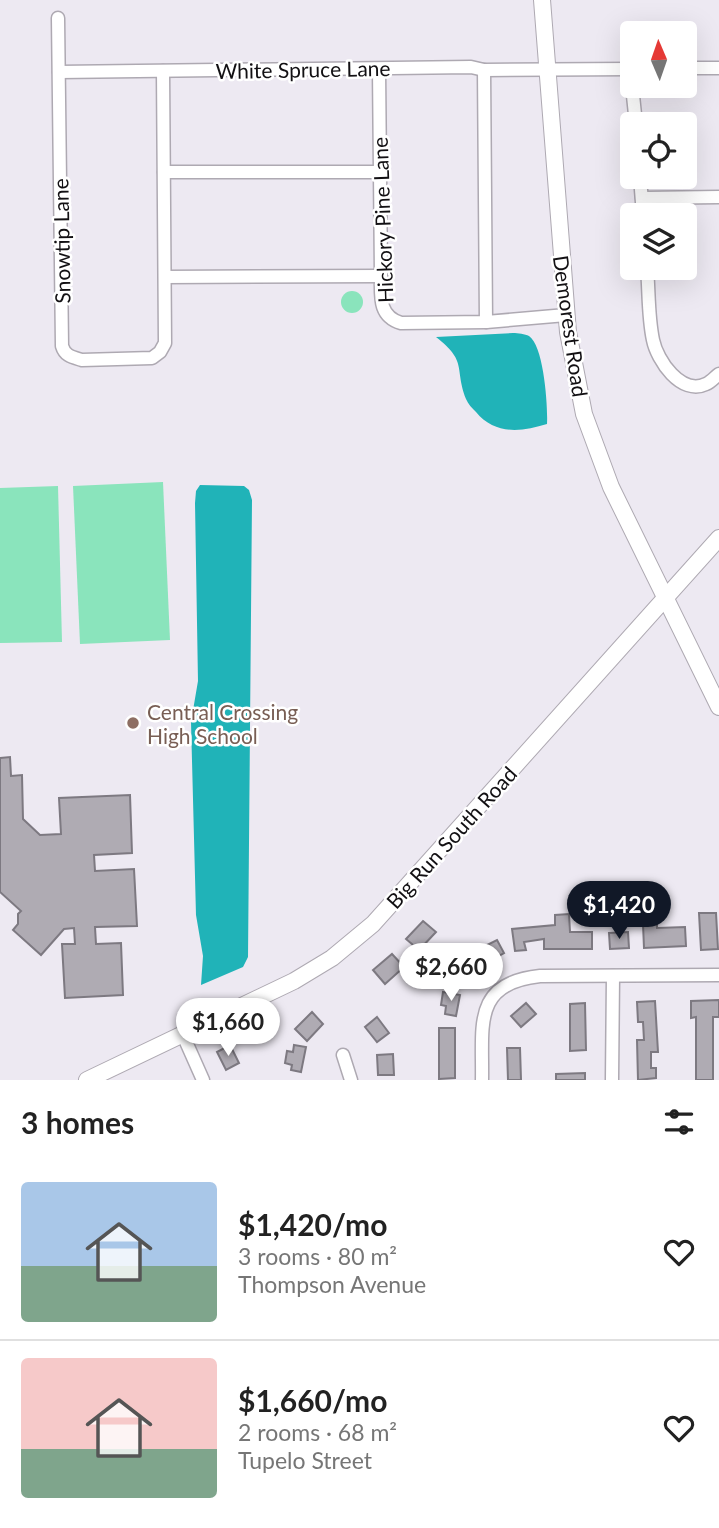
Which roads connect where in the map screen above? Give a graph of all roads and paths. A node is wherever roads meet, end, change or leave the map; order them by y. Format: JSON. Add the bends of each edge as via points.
{"nodes":[{"id":1,"x":542,"y":0,"type":"edge"},
{"id":2,"x":58,"y":18,"type":"dead end"},
{"id":3,"x":697,"y":68,"type":"edge"},
{"id":4,"x":719,"y":68,"type":"edge"},
{"id":5,"x":379,"y":69,"type":"junction"},
{"id":6,"x":546,"y":69,"type":"junction"},
{"id":7,"x":485,"y":70,"type":"junction"},
{"id":8,"x":163,"y":71,"type":"junction"},
{"id":9,"x":59,"y":72,"type":"junction"},
{"id":10,"x":620,"y":72,"type":"edge"},
{"id":11,"x":164,"y":172,"type":"junction"},
{"id":12,"x":380,"y":172,"type":"junction"},
{"id":13,"x":641,"y":189,"type":"edge"},
{"id":14,"x":719,"y":197,"type":"edge"},
{"id":15,"x":642,"y":198,"type":"junction"},
{"id":16,"x":642,"y":203,"type":"edge"},
{"id":17,"x":380,"y":276,"type":"junction"},
{"id":18,"x":165,"y":277,"type":"junction"},
{"id":19,"x":648,"y":280,"type":"edge"},
{"id":20,"x":566,"y":315,"type":"junction"},
{"id":21,"x":486,"y":322,"type":"junction"},
{"id":22,"x":719,"y":374,"type":"edge"},
{"id":23,"x":719,"y":538,"type":"edge"},
{"id":24,"x":665,"y":598,"type":"junction"},
{"id":25,"x":719,"y":707,"type":"edge"},
{"id":26,"x":719,"y":975,"type":"edge"},
{"id":27,"x":613,"y":976,"type":"junction"},
{"id":28,"x":183,"y":1035,"type":"junction"},
{"id":29,"x":343,"y":1055,"type":"dead end"},
{"id":30,"x":87,"y":1080,"type":"edge"},
{"id":31,"x":203,"y":1080,"type":"edge"},
{"id":32,"x":351,"y":1080,"type":"edge"},
{"id":33,"x":482,"y":1080,"type":"edge"},
{"id":34,"x":612,"y":1080,"type":"edge"}],
"edges":[{"from":1,"to":6,"type":"street","name":"Demorest Road"},
{"from":2,"to":9,"type":"street","name":"Snowtip Lane"},
{"from":3,"to":4,"type":"street"},
{"from":5,"to":7,"type":"street","name":"White Spruce Lane","via":[[471,66]]},
{"from":5,"to":8,"type":"street","name":"White Spruce Lane"},
{"from":5,"to":12,"type":"street","name":"Hickory Pine Lane"},
{"from":6,"to":7,"type":"street","name":"White Spruce Lane"},
{"from":6,"to":10,"type":"street","name":"White Spruce Lane"},
{"from":6,"to":20,"type":"street","name":"Demorest Road"},
{"from":7,"to":21,"type":"street"},
{"from":8,"to":9,"type":"street","name":"White Spruce Lane"},
{"from":8,"to":11,"type":"street"},
{"from":9,"to":18,"type":"street","name":"Snowtip Lane","via":[[64,353],[82,360],[152,358],[160,352],[165,343]]},
{"from":11,"to":12,"type":"street"},
{"from":11,"to":18,"type":"street"},
{"from":12,"to":17,"type":"street","name":"Hickory Pine Lane"},
{"from":13,"to":15,"type":"street"},
{"from":14,"to":15,"type":"street"},
{"from":15,"to":16,"type":"street"},
{"from":17,"to":18,"type":"street"},
{"from":17,"to":21,"type":"street","name":"Hickory Pine Lane","via":[[382,308],[391,320]]},
{"from":19,"to":22,"type":"street","via":[[653,340],[675,377],[696,387]]},
{"from":20,"to":21,"type":"street","name":"Hickory Pine Lane"},
{"from":20,"to":24,"type":"street","name":"Demorest Road","via":[[584,414],[611,487]]},
{"from":23,"to":24,"type":"street","name":"Big Run South Road"},
{"from":24,"to":25,"type":"street","name":"Demorest Road"},
{"from":24,"to":28,"type":"street","name":"Big Run South Road","via":[[361,935],[313,970]]},
{"from":26,"to":27,"type":"street"},
{"from":27,"to":33,"type":"street","via":[[519,978],[500,988],[484,1017]]},
{"from":27,"to":34,"type":"street"},
{"from":28,"to":30,"type":"street","name":"Big Run South Road"},
{"from":28,"to":31,"type":"street"},
{"from":29,"to":32,"type":"street"}]}
